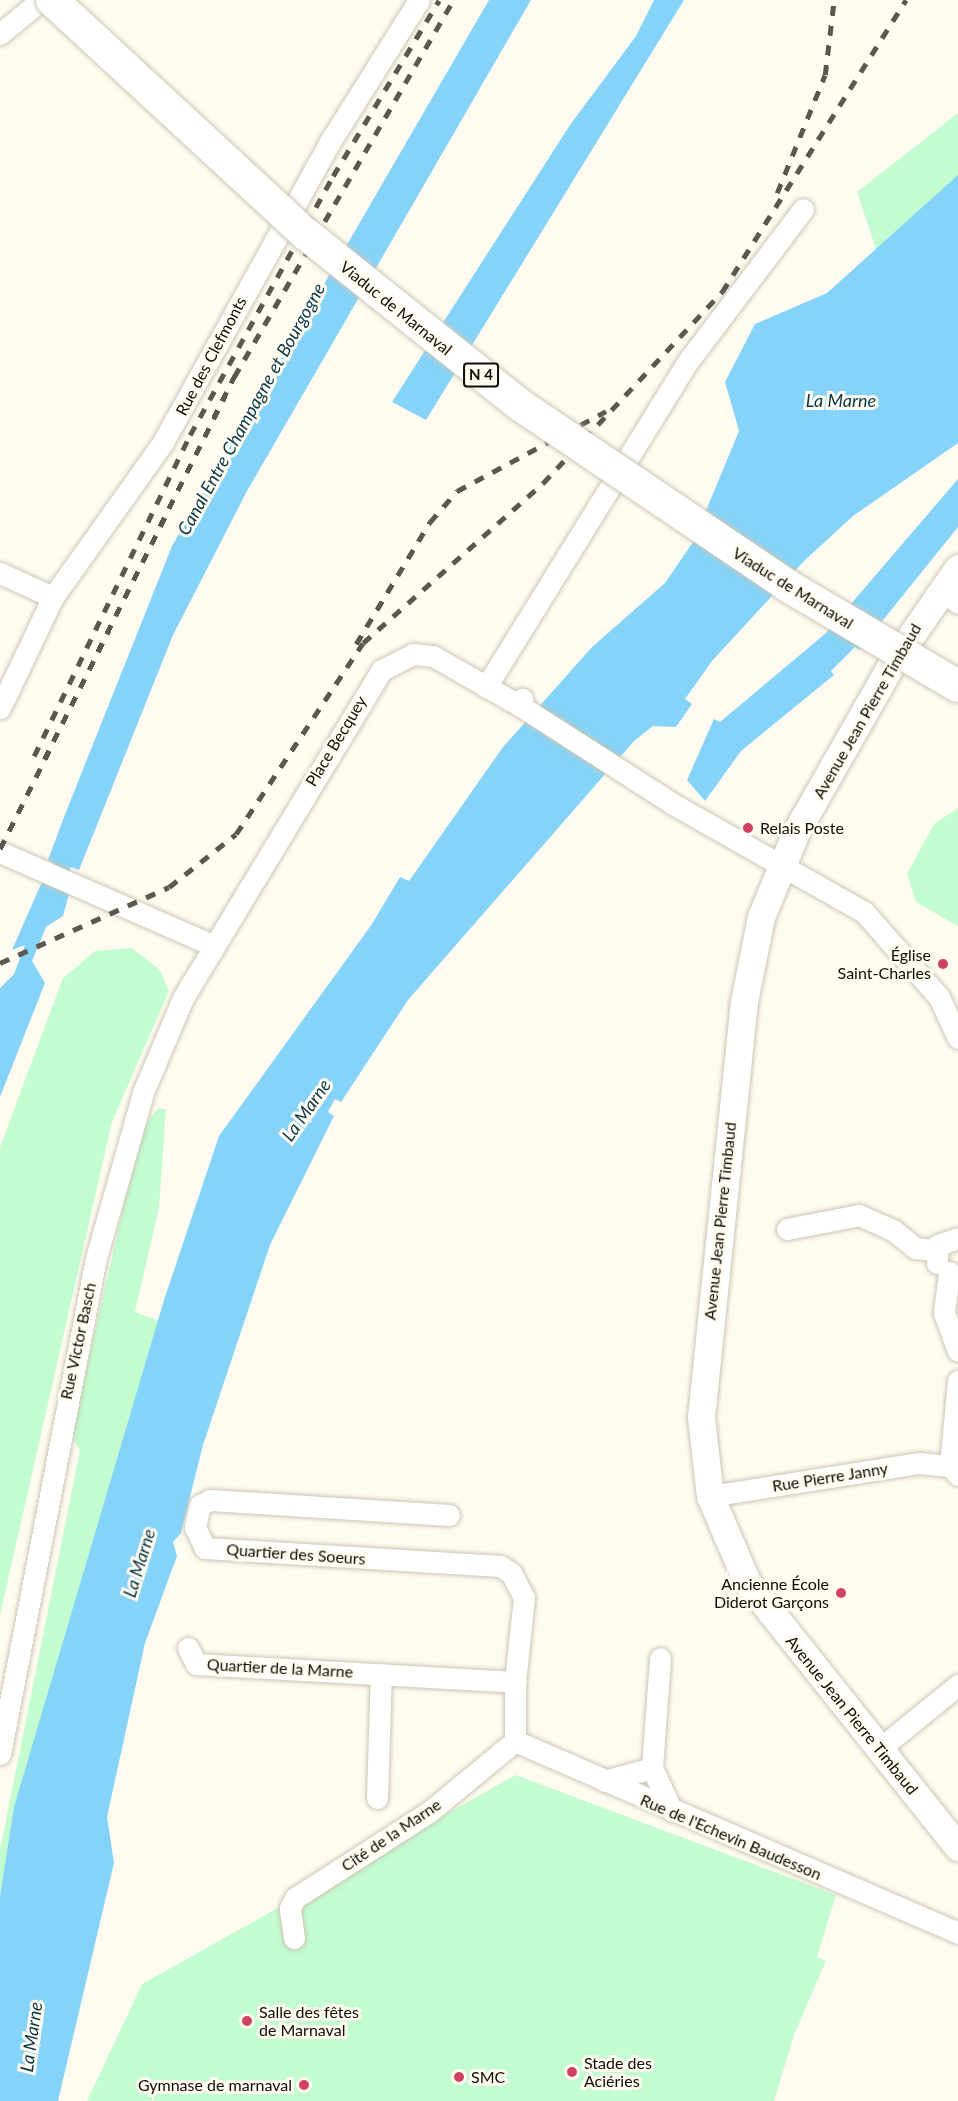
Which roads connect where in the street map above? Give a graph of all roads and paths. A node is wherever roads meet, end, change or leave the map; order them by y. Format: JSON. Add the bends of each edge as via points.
{"nodes":[{"id":1,"x":41,"y":0,"type":"edge"},
{"id":2,"x":52,"y":0,"type":"edge"},
{"id":3,"x":418,"y":0,"type":"edge"},
{"id":4,"x":0,"y":34,"type":"edge"},
{"id":5,"x":804,"y":209,"type":"dead end"},
{"id":6,"x":958,"y":567,"type":"edge"},
{"id":7,"x":0,"y":573,"type":"edge"},
{"id":8,"x":950,"y":596,"type":"edge"},
{"id":9,"x":53,"y":597,"type":"junction"},
{"id":10,"x":958,"y":686,"type":"edge"},
{"id":11,"x":486,"y":687,"type":"junction"},
{"id":12,"x":0,"y":708,"type":"edge"},
{"id":13,"x":0,"y":852,"type":"edge"},
{"id":14,"x":780,"y":864,"type":"junction"},
{"id":15,"x":212,"y":945,"type":"junction"},
{"id":16,"x":958,"y":1038,"type":"edge"},
{"id":17,"x":787,"y":1228,"type":"dead end"},
{"id":18,"x":958,"y":1236,"type":"edge"},
{"id":19,"x":935,"y":1250,"type":"junction"},
{"id":20,"x":954,"y":1272,"type":"edge"},
{"id":21,"x":958,"y":1351,"type":"edge"},
{"id":22,"x":958,"y":1381,"type":"edge"},
{"id":23,"x":954,"y":1470,"type":"edge"},
{"id":24,"x":710,"y":1496,"type":"junction"},
{"id":25,"x":449,"y":1515,"type":"dead end"},
{"id":26,"x":188,"y":1648,"type":"dead end"},
{"id":27,"x":660,"y":1658,"type":"dead end"},
{"id":28,"x":381,"y":1674,"type":"junction"},
{"id":29,"x":515,"y":1682,"type":"junction"},
{"id":30,"x":958,"y":1685,"type":"edge"},
{"id":31,"x":516,"y":1741,"type":"junction"},
{"id":32,"x":879,"y":1749,"type":"junction"},
{"id":33,"x":0,"y":1754,"type":"edge"},
{"id":34,"x":651,"y":1768,"type":"junction"},
{"id":35,"x":604,"y":1781,"type":"junction"},
{"id":36,"x":377,"y":1798,"type":"dead end"},
{"id":37,"x":672,"y":1811,"type":"junction"},
{"id":38,"x":958,"y":1847,"type":"edge"},
{"id":39,"x":955,"y":1929,"type":"edge"},
{"id":40,"x":294,"y":1938,"type":"dead end"}],
"edges":[{"from":1,"to":4,"type":"street"},
{"from":2,"to":10,"type":"highway","name":"Viaduc de Marnaval","number":"N 4","bridge":true,"via":[[307,235],[520,405],[788,586]]},
{"from":3,"to":9,"type":"street","name":"Rue des Clefmonts","via":[[328,145],[172,427]]},
{"from":5,"to":11,"type":"street","via":[[688,360]]},
{"from":6,"to":8,"type":"main road","name":"Avenue Jean Pierre Timbaud"},
{"from":7,"to":9,"type":"street"},
{"from":8,"to":14,"type":"main road","name":"Avenue Jean Pierre Timbaud","via":[[894,660]]},
{"from":9,"to":12,"type":"street","name":"Rue des Clefmonts"},
{"from":11,"to":14,"type":"street","name":"Place Becquey","via":[[520,702],[626,773]]},
{"from":11,"to":15,"type":"street","name":"Place Becquey","via":[[421,654],[382,670]]},
{"from":13,"to":15,"type":"street"},
{"from":14,"to":16,"type":"street","name":"Place Becquey","via":[[864,912],[939,997]]},
{"from":14,"to":24,"type":"main road","name":"Avenue Jean Pierre Timbaud","via":[[754,944],[743,1013],[702,1386],[702,1445]]},
{"from":15,"to":33,"type":"street","name":"Rue Victor Basch","via":[[156,1057],[96,1258]]},
{"from":17,"to":19,"type":"street","via":[[859,1215],[893,1230],[915,1248]]},
{"from":18,"to":19,"type":"street","via":[[946,1238]]},
{"from":19,"to":20,"type":"street","via":[[936,1262]]},
{"from":20,"to":21,"type":"street","via":[[944,1313]]},
{"from":22,"to":23,"type":"street","name":"Rue Pierre Janny"},
{"from":23,"to":24,"type":"street","name":"Rue Pierre Janny","via":[[919,1463]]},
{"from":24,"to":32,"type":"main road","name":"Avenue Jean Pierre Timbaud","via":[[747,1582]]},
{"from":25,"to":29,"type":"street","name":"Quartier des Soeurs","via":[[210,1500],[200,1505],[195,1527],[205,1548],[500,1566],[524,1597]]},
{"from":26,"to":28,"type":"street","name":"Quartier de la Marne","via":[[196,1664]]},
{"from":27,"to":34,"type":"street"},
{"from":28,"to":29,"type":"street"},
{"from":28,"to":36,"type":"street"},
{"from":29,"to":31,"type":"street","name":"Quartier des Soeurs"},
{"from":30,"to":32,"type":"street"},
{"from":31,"to":35,"type":"street","name":"Rue de l'Echevin Baudesson"},
{"from":31,"to":40,"type":"street","name":"Cité de la Marne","via":[[429,1812],[295,1898],[290,1917]]},
{"from":32,"to":38,"type":"main road","name":"Avenue Jean Pierre Timbaud"},
{"from":34,"to":35,"type":"street"},
{"from":34,"to":37,"type":"street"},
{"from":35,"to":37,"type":"street","name":"Rue de l'Echevin Baudesson"},
{"from":37,"to":39,"type":"street","name":"Rue de l'Echevin Baudesson"}]}
